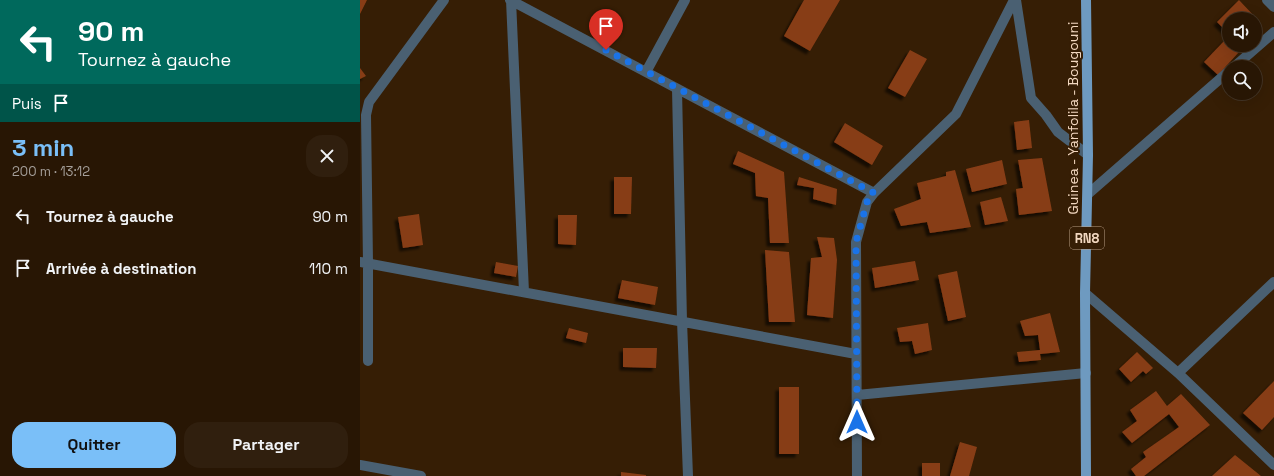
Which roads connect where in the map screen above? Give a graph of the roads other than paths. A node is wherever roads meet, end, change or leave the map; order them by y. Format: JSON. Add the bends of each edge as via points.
{"nodes":[{"id":1,"x":444,"y":0,"type":"edge"},
{"id":2,"x":511,"y":0,"type":"edge"},
{"id":3,"x":685,"y":0,"type":"edge"},
{"id":4,"x":1015,"y":0,"type":"edge"},
{"id":5,"x":1086,"y":0,"type":"edge"},
{"id":6,"x":1267,"y":0,"type":"edge"},
{"id":7,"x":1274,"y":7,"type":"edge"},
{"id":8,"x":1274,"y":32,"type":"edge"},
{"id":9,"x":1242,"y":60,"type":"edge"},
{"id":10,"x":646,"y":72,"type":"junction"},
{"id":11,"x":1222,"y":77,"type":"edge"},
{"id":12,"x":677,"y":89,"type":"junction"},
{"id":13,"x":363,"y":114,"type":"edge"},
{"id":14,"x":1088,"y":155,"type":"junction"},
{"id":15,"x":874,"y":193,"type":"junction"},
{"id":16,"x":1088,"y":194,"type":"junction"},
{"id":17,"x":364,"y":263,"type":"edge"},
{"id":18,"x":1274,"y":282,"type":"edge"},
{"id":19,"x":524,"y":292,"type":"junction"},
{"id":20,"x":1085,"y":293,"type":"junction"},
{"id":21,"x":682,"y":321,"type":"junction"},
{"id":22,"x":856,"y":354,"type":"junction"},
{"id":23,"x":368,"y":361,"type":"dead end"},
{"id":24,"x":1086,"y":373,"type":"junction"},
{"id":25,"x":1178,"y":373,"type":"junction"},
{"id":26,"x":857,"y":395,"type":"junction"},
{"id":27,"x":360,"y":465,"type":"edge"},
{"id":28,"x":1274,"y":465,"type":"edge"},
{"id":29,"x":421,"y":476,"type":"edge"},
{"id":30,"x":688,"y":476,"type":"edge"},
{"id":31,"x":857,"y":476,"type":"edge"},
{"id":32,"x":1086,"y":476,"type":"edge"}],
"edges":[{"from":1,"to":13,"type":"street","via":[[369,102]]},
{"from":2,"to":10,"type":"street"},
{"from":2,"to":19,"type":"street"},
{"from":3,"to":10,"type":"street"},
{"from":4,"to":14,"type":"street","via":[[1032,98],[1058,132]]},
{"from":4,"to":15,"type":"street","via":[[956,114]]},
{"from":5,"to":14,"type":"main road","name":"Guinea - Yanfolila - Bougouni","number":"RN8"},
{"from":6,"to":7,"type":"street"},
{"from":8,"to":9,"type":"street"},
{"from":10,"to":12,"type":"street"},
{"from":11,"to":16,"type":"street"},
{"from":12,"to":15,"type":"street"},
{"from":12,"to":21,"type":"street"},
{"from":13,"to":17,"type":"street"},
{"from":14,"to":16,"type":"main road","name":"Guinea - Yanfolila - Bougouni","number":"RN8"},
{"from":15,"to":22,"type":"street","via":[[867,202],[856,242]]},
{"from":16,"to":20,"type":"main road","name":"Guinea - Yanfolila - Bougouni","number":"RN8"},
{"from":17,"to":19,"type":"street"},
{"from":17,"to":23,"type":"street"},
{"from":18,"to":25,"type":"street"},
{"from":19,"to":21,"type":"street"},
{"from":20,"to":24,"type":"main road","name":"Guinea - Yanfolila - Bougouni","number":"RN8"},
{"from":20,"to":25,"type":"street"},
{"from":21,"to":22,"type":"street"},
{"from":21,"to":30,"type":"street"},
{"from":22,"to":26,"type":"street"},
{"from":24,"to":26,"type":"street"},
{"from":24,"to":32,"type":"main road","name":"Guinea - Yanfolila - Bougouni","number":"RN8"},
{"from":25,"to":28,"type":"street"},
{"from":26,"to":31,"type":"street"},
{"from":27,"to":29,"type":"street"}]}
